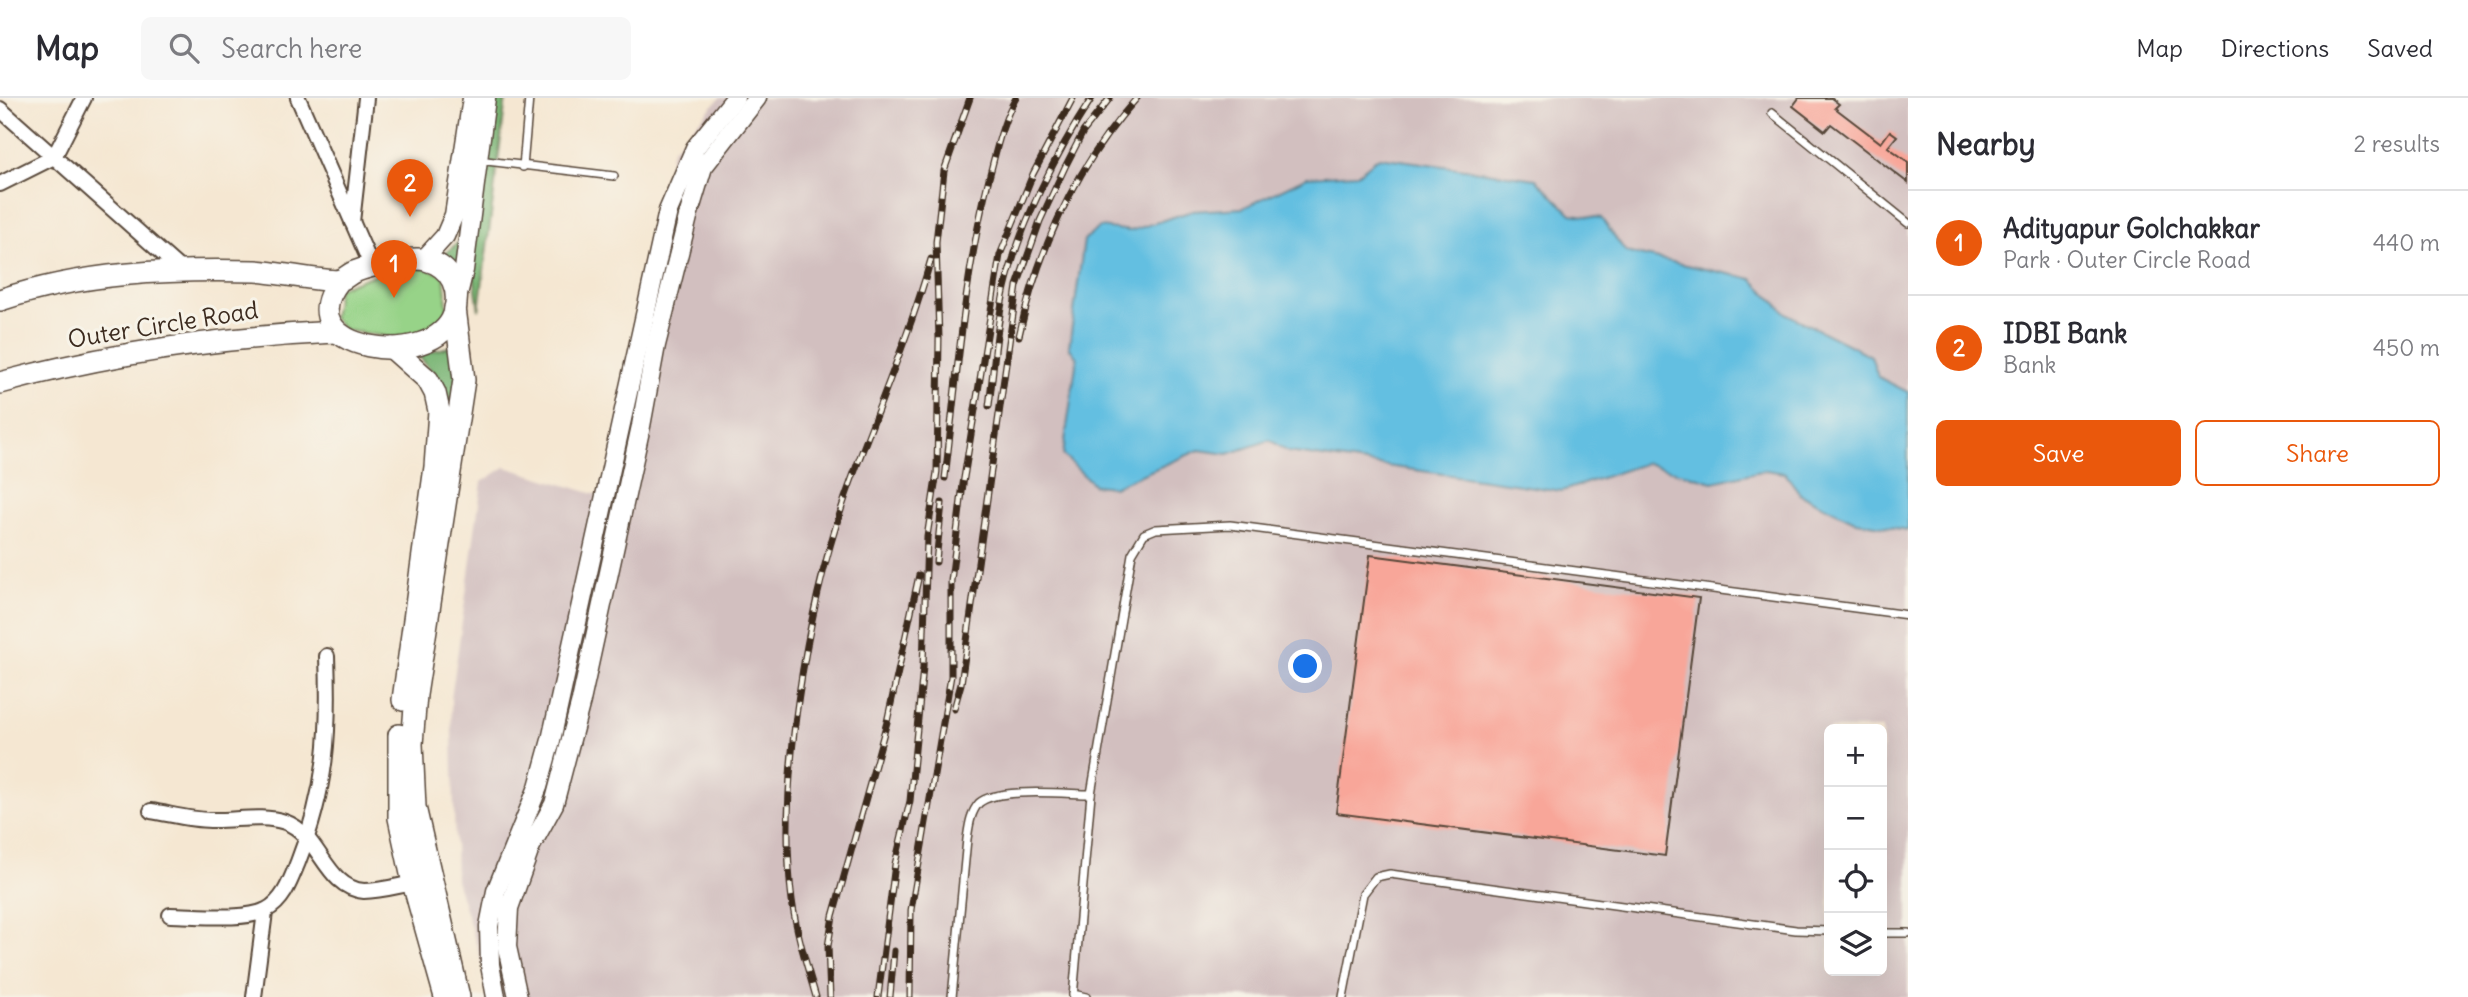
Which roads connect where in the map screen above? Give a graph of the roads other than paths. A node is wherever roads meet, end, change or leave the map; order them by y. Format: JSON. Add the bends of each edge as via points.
{"nodes":[{"id":1,"x":84,"y":98,"type":"edge"},
{"id":2,"x":298,"y":98,"type":"edge"},
{"id":3,"x":366,"y":98,"type":"edge"},
{"id":4,"x":472,"y":98,"type":"edge"},
{"id":5,"x":486,"y":98,"type":"edge"},
{"id":6,"x":529,"y":98,"type":"edge"},
{"id":7,"x":735,"y":98,"type":"edge"},
{"id":8,"x":757,"y":98,"type":"edge"},
{"id":9,"x":0,"y":108,"type":"edge"},
{"id":10,"x":1772,"y":113,"type":"dead end"},
{"id":11,"x":54,"y":157,"type":"junction"},
{"id":12,"x":471,"y":159,"type":"junction"},
{"id":13,"x":523,"y":167,"type":"junction"},
{"id":14,"x":614,"y":176,"type":"dead end"},
{"id":15,"x":0,"y":184,"type":"edge"},
{"id":16,"x":668,"y":211,"type":"junction"},
{"id":17,"x":689,"y":213,"type":"junction"},
{"id":18,"x":1908,"y":223,"type":"edge"},
{"id":19,"x":351,"y":225,"type":"junction"},
{"id":20,"x":424,"y":259,"type":"junction"},
{"id":21,"x":372,"y":267,"type":"junction"},
{"id":22,"x":180,"y":269,"type":"junction"},
{"id":23,"x":340,"y":281,"type":"junction"},
{"id":24,"x":0,"y":300,"type":"edge"},
{"id":25,"x":456,"y":305,"type":"junction"},
{"id":26,"x":336,"y":332,"type":"junction"},
{"id":27,"x":392,"y":348,"type":"junction"},
{"id":28,"x":0,"y":383,"type":"edge"},
{"id":29,"x":1908,"y":615,"type":"edge"},
{"id":30,"x":327,"y":656,"type":"dead end"},
{"id":31,"x":1091,"y":794,"type":"junction"},
{"id":32,"x":151,"y":811,"type":"dead end"},
{"id":33,"x":308,"y":837,"type":"junction"},
{"id":34,"x":413,"y":883,"type":"junction"},
{"id":35,"x":505,"y":891,"type":"junction"},
{"id":36,"x":265,"y":912,"type":"junction"},
{"id":37,"x":170,"y":915,"type":"dead end"},
{"id":38,"x":1824,"y":931,"type":"edge"},
{"id":39,"x":1887,"y":933,"type":"edge"},
{"id":40,"x":1908,"y":933,"type":"edge"},
{"id":41,"x":1073,"y":996,"type":"edge"},
{"id":42,"x":254,"y":997,"type":"edge"},
{"id":43,"x":445,"y":997,"type":"edge"},
{"id":44,"x":459,"y":997,"type":"edge"},
{"id":45,"x":496,"y":997,"type":"edge"},
{"id":46,"x":518,"y":997,"type":"edge"},
{"id":47,"x":952,"y":997,"type":"edge"},
{"id":48,"x":1086,"y":997,"type":"edge"},
{"id":49,"x":1343,"y":997,"type":"edge"}],
"edges":[{"from":1,"to":11,"type":"street"},
{"from":2,"to":19,"type":"street"},
{"from":3,"to":19,"type":"street"},
{"from":4,"to":12,"type":"street"},
{"from":5,"to":12,"type":"street"},
{"from":6,"to":13,"type":"lane"},
{"from":7,"to":16,"type":"street","via":[[695,148]]},
{"from":8,"to":17,"type":"street","via":[[703,167]]},
{"from":9,"to":11,"type":"street"},
{"from":10,"to":18,"type":"lane"},
{"from":11,"to":15,"type":"street"},
{"from":11,"to":22,"type":"street"},
{"from":12,"to":13,"type":"lane"},
{"from":12,"to":20,"type":"street","via":[[445,236]]},
{"from":12,"to":25,"type":"street","via":[[464,270]]},
{"from":13,"to":14,"type":"lane"},
{"from":16,"to":17,"type":"street"},
{"from":16,"to":35,"type":"street","via":[[551,740]]},
{"from":17,"to":35,"type":"street","via":[[554,804]]},
{"from":19,"to":21,"type":"street"},
{"from":20,"to":21,"type":"main road"},
{"from":20,"to":25,"type":"main road","via":[[449,274]]},
{"from":21,"to":23,"type":"main road"},
{"from":22,"to":23,"type":"main road","via":[[283,272]]},
{"from":22,"to":24,"type":"main road","via":[[100,275]]},
{"from":23,"to":26,"type":"main road","via":[[333,288],[328,309]]},
{"from":25,"to":27,"type":"main road","via":[[450,322],[433,337]]},
{"from":25,"to":44,"type":"main road","via":[[464,380],[412,744],[415,807]]},
{"from":26,"to":27,"type":"main road","via":[[356,344]]},
{"from":26,"to":28,"type":"main road","name":"Outer Circle Road","via":[[151,349]]},
{"from":27,"to":34,"type":"main road","via":[[428,380],[439,411],[399,735],[399,818]]},
{"from":29,"to":31,"type":"lane","via":[[1230,525],[1156,529],[1144,534],[1132,554]]},
{"from":30,"to":33,"type":"street","via":[[327,753]]},
{"from":31,"to":41,"type":"lane"},
{"from":31,"to":47,"type":"lane","via":[[995,794],[979,803],[967,839]]},
{"from":32,"to":33,"type":"street","via":[[211,820],[281,821]]},
{"from":33,"to":34,"type":"street","via":[[330,870],[352,888]]},
{"from":33,"to":36,"type":"street","via":[[284,893]]},
{"from":34,"to":43,"type":"main road"},
{"from":35,"to":45,"type":"street","via":[[489,926]]},
{"from":35,"to":46,"type":"street","via":[[507,947]]},
{"from":36,"to":37,"type":"street"},
{"from":36,"to":42,"type":"street"},
{"from":38,"to":49,"type":"lane","via":[[1390,874],[1376,877],[1363,894]]},
{"from":39,"to":40,"type":"lane"},
{"from":41,"to":48,"type":"lane"}]}
